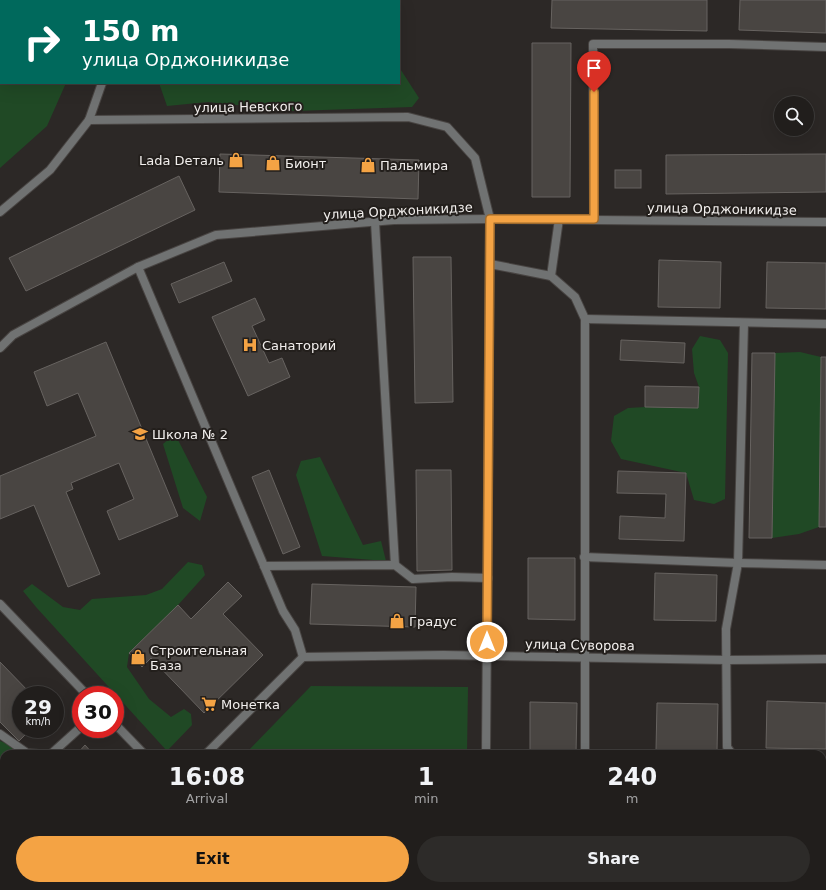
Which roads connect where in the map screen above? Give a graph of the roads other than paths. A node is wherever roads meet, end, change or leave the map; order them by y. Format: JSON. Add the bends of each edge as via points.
{"nodes":[{"id":1,"x":826,"y":46,"type":"edge"},
{"id":2,"x":102,"y":84,"type":"edge"},
{"id":3,"x":89,"y":120,"type":"junction"},
{"id":4,"x":0,"y":212,"type":"edge"},
{"id":5,"x":490,"y":219,"type":"junction"},
{"id":6,"x":594,"y":219,"type":"junction"},
{"id":7,"x":559,"y":220,"type":"junction"},
{"id":8,"x":375,"y":222,"type":"junction"},
{"id":9,"x":826,"y":222,"type":"edge"},
{"id":10,"x":490,"y":264,"type":"junction"},
{"id":11,"x":138,"y":267,"type":"junction"},
{"id":12,"x":551,"y":276,"type":"junction"},
{"id":13,"x":585,"y":319,"type":"junction"},
{"id":14,"x":744,"y":323,"type":"junction"},
{"id":15,"x":826,"y":324,"type":"edge"},
{"id":16,"x":0,"y":348,"type":"edge"},
{"id":17,"x":584,"y":557,"type":"junction"},
{"id":18,"x":738,"y":564,"type":"junction"},
{"id":19,"x":395,"y":565,"type":"junction"},
{"id":20,"x":826,"y":565,"type":"edge"},
{"id":21,"x":264,"y":566,"type":"junction"},
{"id":22,"x":488,"y":578,"type":"junction"},
{"id":23,"x":0,"y":604,"type":"edge"},
{"id":24,"x":487,"y":655,"type":"junction"},
{"id":25,"x":303,"y":657,"type":"junction"},
{"id":26,"x":585,"y":658,"type":"junction"},
{"id":27,"x":826,"y":659,"type":"edge"},
{"id":28,"x":727,"y":660,"type":"junction"},
{"id":29,"x":78,"y":686,"type":"edge"},
{"id":30,"x":124,"y":733,"type":"edge"},
{"id":31,"x":0,"y":734,"type":"edge"},
{"id":32,"x":72,"y":735,"type":"edge"},
{"id":33,"x":24,"y":750,"type":"edge"},
{"id":34,"x":55,"y":750,"type":"edge"},
{"id":35,"x":140,"y":750,"type":"edge"},
{"id":36,"x":210,"y":750,"type":"edge"},
{"id":37,"x":486,"y":750,"type":"edge"},
{"id":38,"x":585,"y":750,"type":"edge"},
{"id":39,"x":730,"y":750,"type":"edge"}],
"edges":[{"from":1,"to":6,"type":"street","via":[[593,44]]},
{"from":2,"to":3,"type":"street"},
{"from":3,"to":4,"type":"street","via":[[50,170]]},
{"from":3,"to":5,"type":"street","name":"улица Невского","via":[[408,117],[447,127],[475,158]]},
{"from":5,"to":7,"type":"street","name":"улица Орджоникидзе"},
{"from":5,"to":8,"type":"street","name":"улица Орджоникидзе"},
{"from":5,"to":10,"type":"street","name":"улица Невского"},
{"from":6,"to":7,"type":"street","name":"улица Орджоникидзе"},
{"from":6,"to":9,"type":"street","name":"улица Орджоникидзе"},
{"from":7,"to":12,"type":"street"},
{"from":8,"to":11,"type":"street","name":"улица Орджоникидзе","via":[[216,235]]},
{"from":8,"to":19,"type":"street"},
{"from":10,"to":12,"type":"street"},
{"from":10,"to":22,"type":"street","name":"улица Невского"},
{"from":11,"to":16,"type":"street","name":"улица Орджоникидзе","via":[[13,335]]},
{"from":11,"to":21,"type":"street"},
{"from":12,"to":13,"type":"street","via":[[575,297]]},
{"from":13,"to":14,"type":"street"},
{"from":13,"to":17,"type":"street"},
{"from":14,"to":15,"type":"street"},
{"from":14,"to":18,"type":"street"},
{"from":17,"to":18,"type":"street"},
{"from":17,"to":26,"type":"street"},
{"from":18,"to":20,"type":"street"},
{"from":18,"to":28,"type":"street","via":[[726,629]]},
{"from":19,"to":21,"type":"street"},
{"from":19,"to":22,"type":"street","via":[[413,578]]},
{"from":21,"to":25,"type":"street","via":[[283,611],[295,630]]},
{"from":22,"to":24,"type":"street","name":"улица Невского"},
{"from":23,"to":29,"type":"street"},
{"from":24,"to":25,"type":"street","name":"улица Суворова"},
{"from":24,"to":26,"type":"street","name":"улица Суворова"},
{"from":24,"to":37,"type":"street","name":"улица Невского"},
{"from":25,"to":36,"type":"street"},
{"from":26,"to":28,"type":"street","name":"улица Суворова"},
{"from":26,"to":38,"type":"street"},
{"from":27,"to":28,"type":"street","name":"улица Суворова"},
{"from":28,"to":39,"type":"street","via":[[727,746]]},
{"from":30,"to":35,"type":"street"},
{"from":31,"to":33,"type":"street"},
{"from":32,"to":34,"type":"street"}]}
